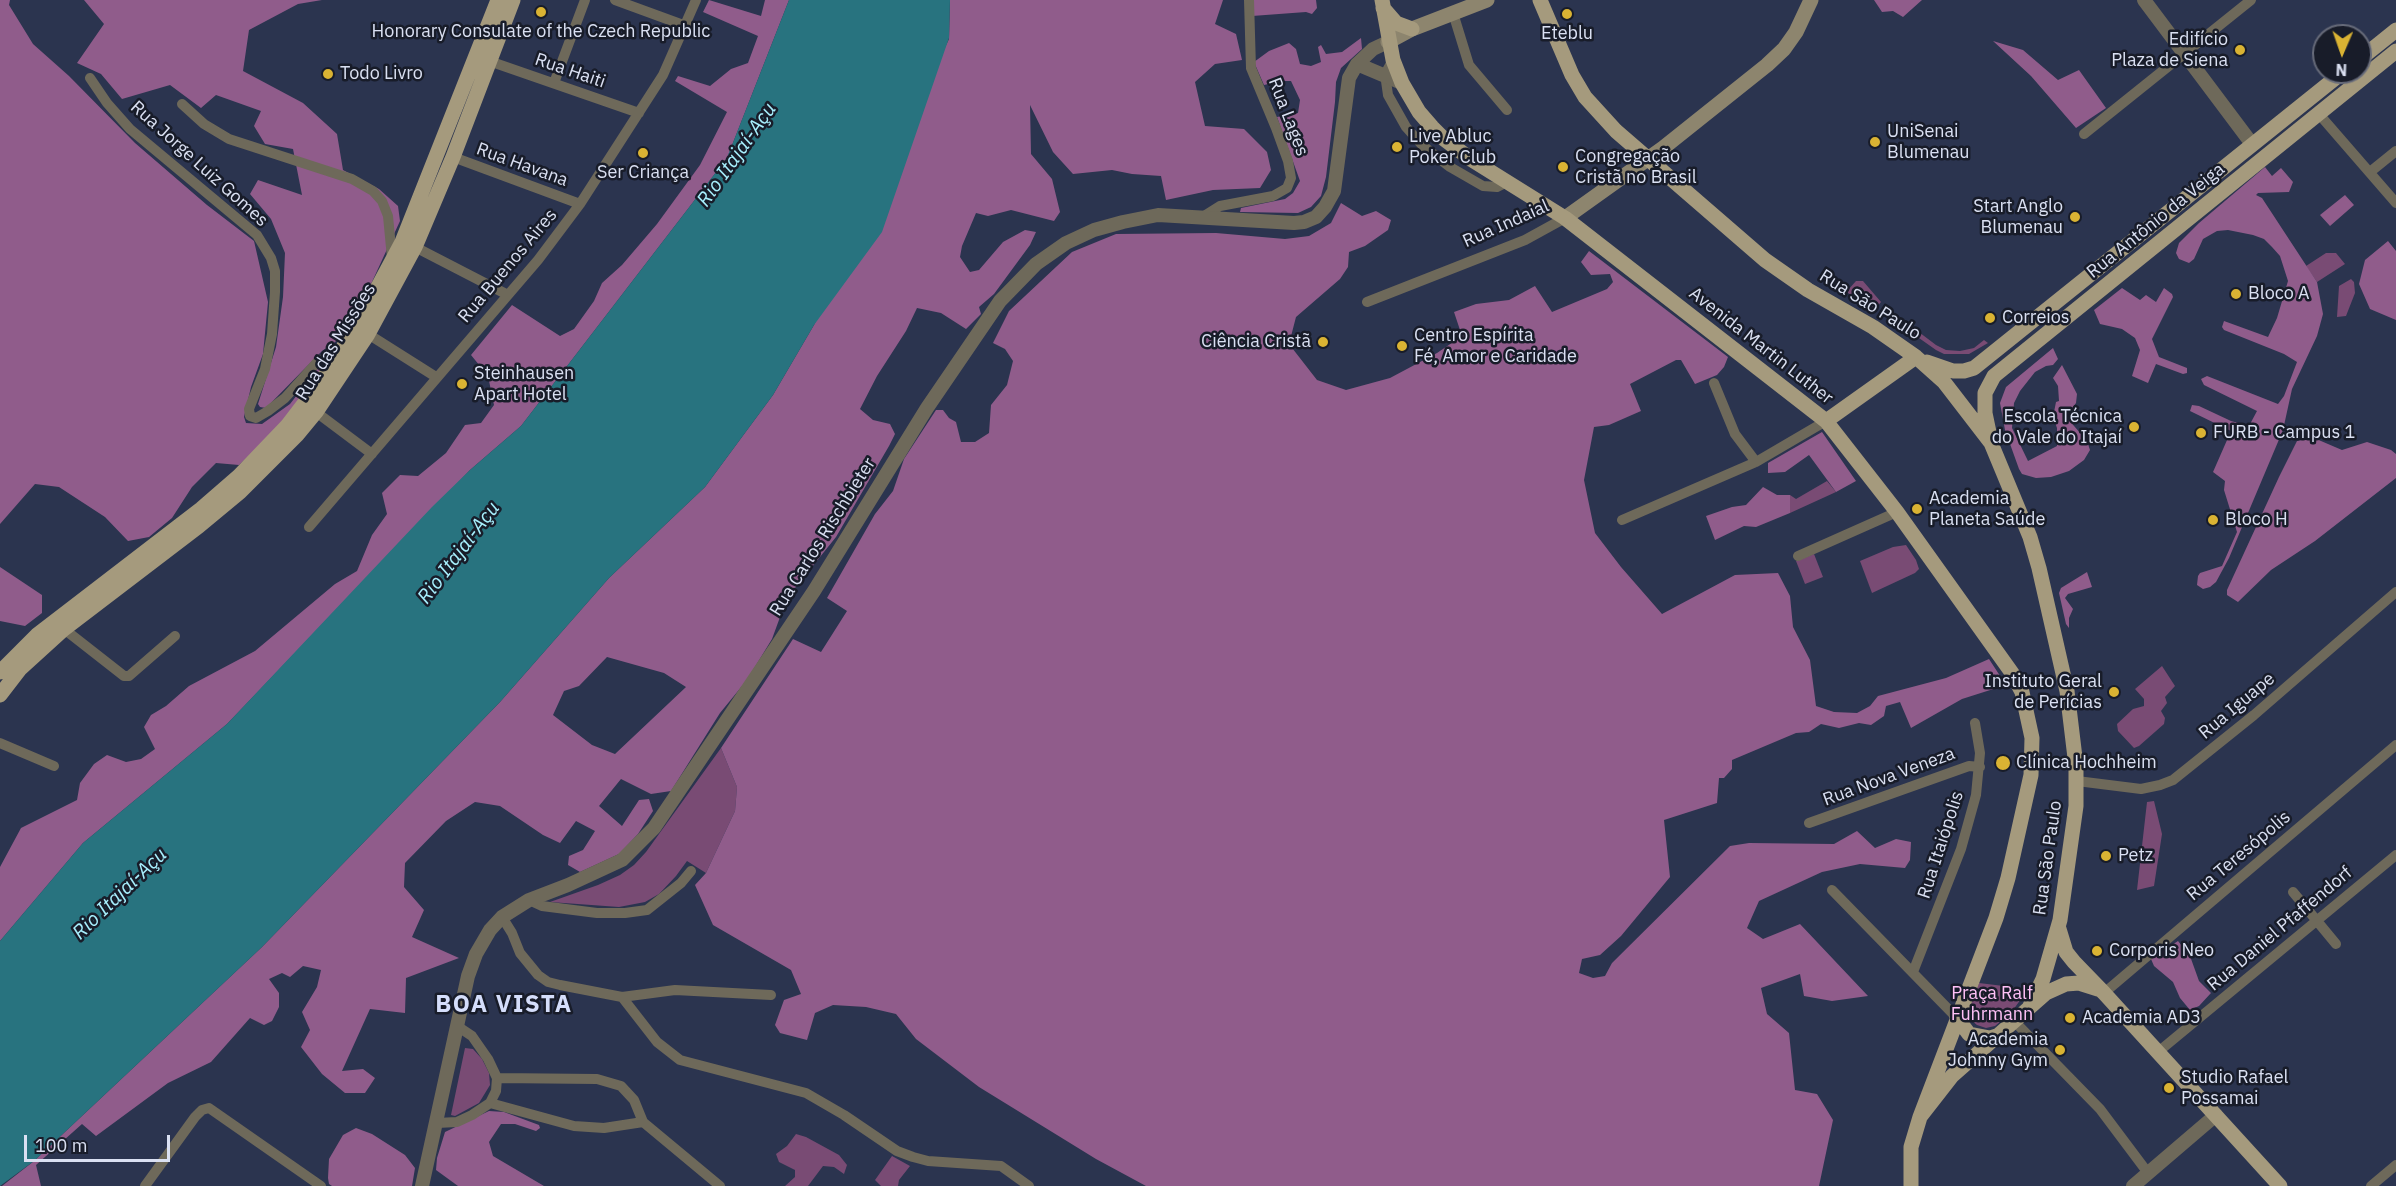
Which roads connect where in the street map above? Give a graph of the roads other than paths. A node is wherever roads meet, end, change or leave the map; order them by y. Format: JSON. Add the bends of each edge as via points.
{"nodes":[{"id":1,"x":498,"y":0,"type":"edge"},
{"id":2,"x":513,"y":0,"type":"edge"},
{"id":3,"x":585,"y":0,"type":"edge"},
{"id":4,"x":615,"y":0,"type":"edge"},
{"id":5,"x":696,"y":0,"type":"edge"},
{"id":6,"x":1249,"y":0,"type":"edge"},
{"id":7,"x":1487,"y":0,"type":"edge"},
{"id":8,"x":1540,"y":0,"type":"edge"},
{"id":9,"x":1811,"y":0,"type":"edge"},
{"id":10,"x":2144,"y":0,"type":"edge"},
{"id":11,"x":2251,"y":0,"type":"edge"},
{"id":12,"x":1382,"y":4,"type":"edge"},
{"id":13,"x":1453,"y":13,"type":"junction"},
{"id":14,"x":686,"y":26,"type":"junction"},
{"id":15,"x":1412,"y":29,"type":"junction"},
{"id":16,"x":2396,"y":30,"type":"edge"},
{"id":17,"x":1388,"y":42,"type":"junction"},
{"id":18,"x":2372,"y":49,"type":"edge"},
{"id":19,"x":2396,"y":51,"type":"edge"},
{"id":20,"x":2185,"y":55,"type":"junction"},
{"id":21,"x":1393,"y":60,"type":"junction"},
{"id":22,"x":489,"y":61,"type":"junction"},
{"id":23,"x":1357,"y":64,"type":"junction"},
{"id":24,"x":1385,"y":74,"type":"junction"},
{"id":25,"x":90,"y":78,"type":"dead end"},
{"id":26,"x":554,"y":83,"type":"junction"},
{"id":27,"x":1402,"y":83,"type":"junction"},
{"id":28,"x":2328,"y":84,"type":"edge"},
{"id":29,"x":182,"y":104,"type":"dead end"},
{"id":30,"x":1507,"y":110,"type":"dead end"},
{"id":31,"x":639,"y":113,"type":"junction"},
{"id":32,"x":2318,"y":113,"type":"junction"},
{"id":33,"x":2084,"y":134,"type":"dead end"},
{"id":34,"x":444,"y":140,"type":"junction"},
{"id":35,"x":2252,"y":144,"type":"junction"},
{"id":36,"x":2396,"y":151,"type":"edge"},
{"id":37,"x":453,"y":157,"type":"junction"},
{"id":38,"x":1649,"y":158,"type":"junction"},
{"id":39,"x":2263,"y":159,"type":"junction"},
{"id":40,"x":2370,"y":172,"type":"junction"},
{"id":41,"x":1507,"y":182,"type":"junction"},
{"id":42,"x":2396,"y":203,"type":"edge"},
{"id":43,"x":580,"y":204,"type":"junction"},
{"id":44,"x":1201,"y":218,"type":"junction"},
{"id":45,"x":1565,"y":218,"type":"junction"},
{"id":46,"x":415,"y":247,"type":"junction"},
{"id":47,"x":392,"y":265,"type":"junction"},
{"id":48,"x":508,"y":295,"type":"junction"},
{"id":49,"x":1367,"y":302,"type":"dead end"},
{"id":50,"x":368,"y":334,"type":"junction"},
{"id":51,"x":1916,"y":357,"type":"junction"},
{"id":52,"x":338,"y":358,"type":"junction"},
{"id":53,"x":1974,"y":368,"type":"junction"},
{"id":54,"x":436,"y":377,"type":"junction"},
{"id":55,"x":1714,"y":383,"type":"dead end"},
{"id":56,"x":1988,"y":387,"type":"junction"},
{"id":57,"x":316,"y":412,"type":"junction"},
{"id":58,"x":1826,"y":421,"type":"junction"},
{"id":59,"x":1991,"y":443,"type":"junction"},
{"id":60,"x":372,"y":454,"type":"junction"},
{"id":61,"x":1756,"y":462,"type":"junction"},
{"id":62,"x":1897,"y":512,"type":"junction"},
{"id":63,"x":1622,"y":520,"type":"dead end"},
{"id":64,"x":309,"y":527,"type":"dead end"},
{"id":65,"x":1798,"y":556,"type":"dead end"},
{"id":66,"x":2396,"y":592,"type":"edge"},
{"id":67,"x":64,"y":629,"type":"junction"},
{"id":68,"x":175,"y":636,"type":"dead end"},
{"id":69,"x":0,"y":672,"type":"edge"},
{"id":70,"x":0,"y":695,"type":"edge"},
{"id":71,"x":1975,"y":723,"type":"dead end"},
{"id":72,"x":0,"y":742,"type":"edge"},
{"id":73,"x":2396,"y":745,"type":"edge"},
{"id":74,"x":54,"y":766,"type":"dead end"},
{"id":75,"x":1980,"y":767,"type":"junction"},
{"id":76,"x":2077,"y":781,"type":"junction"},
{"id":77,"x":1809,"y":823,"type":"dead end"},
{"id":78,"x":2396,"y":855,"type":"edge"},
{"id":79,"x":691,"y":871,"type":"dead end"},
{"id":80,"x":1832,"y":890,"type":"dead end"},
{"id":81,"x":2293,"y":892,"type":"dead end"},
{"id":82,"x":529,"y":900,"type":"junction"},
{"id":83,"x":502,"y":917,"type":"junction"},
{"id":84,"x":2316,"y":920,"type":"junction"},
{"id":85,"x":2058,"y":927,"type":"junction"},
{"id":86,"x":2336,"y":944,"type":"dead end"},
{"id":87,"x":1913,"y":972,"type":"junction"},
{"id":88,"x":2104,"y":993,"type":"junction"},
{"id":89,"x":771,"y":995,"type":"dead end"},
{"id":90,"x":622,"y":997,"type":"junction"},
{"id":91,"x":2030,"y":1006,"type":"junction"},
{"id":92,"x":1957,"y":1017,"type":"junction"},
{"id":93,"x":2015,"y":1022,"type":"junction"},
{"id":94,"x":457,"y":1026,"type":"junction"},
{"id":95,"x":2003,"y":1033,"type":"junction"},
{"id":96,"x":2158,"y":1052,"type":"junction"},
{"id":97,"x":497,"y":1078,"type":"junction"},
{"id":98,"x":490,"y":1103,"type":"junction"},
{"id":99,"x":2216,"y":1115,"type":"junction"},
{"id":100,"x":1920,"y":1117,"type":"junction"},
{"id":101,"x":643,"y":1122,"type":"junction"},
{"id":102,"x":437,"y":1123,"type":"junction"},
{"id":103,"x":2396,"y":1165,"type":"edge"},
{"id":104,"x":2148,"y":1173,"type":"junction"},
{"id":105,"x":145,"y":1186,"type":"edge"},
{"id":106,"x":321,"y":1186,"type":"edge"},
{"id":107,"x":422,"y":1186,"type":"edge"},
{"id":108,"x":720,"y":1186,"type":"edge"},
{"id":109,"x":1029,"y":1186,"type":"edge"},
{"id":110,"x":1911,"y":1186,"type":"edge"},
{"id":111,"x":2133,"y":1186,"type":"edge"},
{"id":112,"x":2280,"y":1186,"type":"edge"},
{"id":113,"x":2371,"y":1186,"type":"edge"}],
"edges":[{"from":1,"to":34,"type":"main road","name":"Rua das Missões"},
{"from":2,"to":22,"type":"main road","name":"Rua das Missões"},
{"from":3,"to":26,"type":"street"},
{"from":4,"to":14,"type":"street"},
{"from":5,"to":14,"type":"street","name":"Rua Buenos Aires"},
{"from":6,"to":44,"type":"street","name":"Rua Lages","via":[[1251,68],[1292,178],[1287,188],[1273,196],[1220,206]]},
{"from":7,"to":13,"type":"main road"},
{"from":8,"to":38,"type":"main road","name":"Rua São Paulo","via":[[1585,97],[1616,131]]},
{"from":9,"to":38,"type":"main road","name":"Rua Indaial","via":[[1784,49]]},
{"from":10,"to":20,"type":"street"},
{"from":11,"to":20,"type":"street"},
{"from":12,"to":15,"type":"main road","via":[[1396,23]]},
{"from":12,"to":17,"type":"main road","name":"Avenida Martin Luther"},
{"from":13,"to":15,"type":"main road"},
{"from":13,"to":30,"type":"street","via":[[1469,65]]},
{"from":14,"to":31,"type":"street","name":"Rua Buenos Aires","via":[[663,75]]},
{"from":15,"to":17,"type":"main road"},
{"from":16,"to":18,"type":"main road"},
{"from":17,"to":21,"type":"main road","name":"Avenida Martin Luther"},
{"from":17,"to":23,"type":"street"},
{"from":19,"to":32,"type":"main road","name":"Rua Antônio da Veiga"},
{"from":20,"to":33,"type":"street"},
{"from":20,"to":35,"type":"street"},
{"from":21,"to":24,"type":"street"},
{"from":21,"to":27,"type":"main road","name":"Avenida Martin Luther"},
{"from":22,"to":26,"type":"street","name":"Rua Haiti"},
{"from":22,"to":37,"type":"main road","name":"Rua das Missões"},
{"from":23,"to":24,"type":"street"},
{"from":23,"to":44,"type":"street","name":"Rua Carlos Rischbieter","via":[[1349,78],[1334,191],[1316,217],[1294,223]]},
{"from":24,"to":27,"type":"street"},
{"from":24,"to":41,"type":"street","via":[[1390,102],[1422,145],[1483,186],[1497,187]]},
{"from":25,"to":52,"type":"street","name":"Rua Jorge Luiz Gomes","via":[[130,129],[257,234],[271,258],[275,271],[272,334],[250,416],[256,418],[285,398],[319,360]]},
{"from":26,"to":31,"type":"street","name":"Rua Haiti"},
{"from":27,"to":41,"type":"main road","name":"Avenida Martin Luther","via":[[1419,112],[1444,139]]},
{"from":28,"to":35,"type":"main road","name":"Rua Antônio da Veiga"},
{"from":29,"to":47,"type":"street","via":[[229,139],[352,179],[373,191],[388,216]]},
{"from":31,"to":43,"type":"street","name":"Rua Buenos Aires"},
{"from":32,"to":39,"type":"main road","name":"Rua Antônio da Veiga"},
{"from":32,"to":40,"type":"street"},
{"from":34,"to":37,"type":"main road"},
{"from":34,"to":47,"type":"main road","name":"Rua das Missões"},
{"from":35,"to":39,"type":"main road"},
{"from":35,"to":53,"type":"main road","name":"Rua Antônio da Veiga"},
{"from":36,"to":40,"type":"street"},
{"from":37,"to":43,"type":"street","name":"Rua Havana"},
{"from":37,"to":46,"type":"main road","name":"Rua das Missões"},
{"from":38,"to":45,"type":"main road","name":"Rua Indaial"},
{"from":38,"to":51,"type":"main road","name":"Rua São Paulo","via":[[1765,260]]},
{"from":39,"to":56,"type":"main road","name":"Rua Antônio da Veiga","via":[[1994,376]]},
{"from":40,"to":42,"type":"street"},
{"from":41,"to":45,"type":"main road","name":"Avenida Martin Luther"},
{"from":43,"to":48,"type":"street","name":"Rua Buenos Aires"},
{"from":44,"to":82,"type":"street","name":"Rua Carlos Rischbieter","via":[[1158,215],[1094,230],[1059,248],[1020,280],[1000,301],[956,363],[814,591],[654,828],[622,860]]},
{"from":45,"to":49,"type":"street","name":"Rua Indaial","via":[[1525,240]]},
{"from":45,"to":58,"type":"main road","name":"Avenida Martin Luther"},
{"from":46,"to":48,"type":"street"},
{"from":46,"to":50,"type":"main road","name":"Rua das Missões"},
{"from":47,"to":52,"type":"main road","name":"Rua das Missões"},
{"from":48,"to":54,"type":"street","name":"Rua Buenos Aires"},
{"from":50,"to":54,"type":"street"},
{"from":50,"to":57,"type":"main road","name":"Rua das Missões"},
{"from":51,"to":53,"type":"main road","via":[[1953,371]]},
{"from":51,"to":58,"type":"main road"},
{"from":51,"to":59,"type":"main road","name":"Rua São Paulo","via":[[1944,382]]},
{"from":52,"to":69,"type":"main road","name":"Rua das Missões","via":[[287,426],[239,476],[37,635]]},
{"from":53,"to":56,"type":"main road","via":[[1975,380]]},
{"from":54,"to":60,"type":"street","name":"Rua Buenos Aires"},
{"from":55,"to":61,"type":"street","via":[[1735,434]]},
{"from":56,"to":59,"type":"main road","via":[[1985,413]]},
{"from":57,"to":60,"type":"street"},
{"from":57,"to":67,"type":"main road","name":"Rua das Missões","via":[[240,492]]},
{"from":58,"to":61,"type":"street"},
{"from":58,"to":62,"type":"main road","name":"Avenida Martin Luther"},
{"from":59,"to":76,"type":"main road","name":"Rua São Paulo","via":[[2030,537],[2049,605],[2069,702]]},
{"from":60,"to":64,"type":"street","name":"Rua Buenos Aires"},
{"from":61,"to":63,"type":"street"},
{"from":62,"to":65,"type":"street"},
{"from":62,"to":92,"type":"main road","name":"Avenida Martin Luther","via":[[2012,673],[2022,692],[2031,727],[2031,775],[2008,878]]},
{"from":66,"to":76,"type":"street","name":"Rua Iguape","via":[[2173,780],[2141,789]]},
{"from":67,"to":68,"type":"street","via":[[124,676],[129,676]]},
{"from":67,"to":70,"type":"main road","name":"Rua das Missões","via":[[20,669]]},
{"from":71,"to":75,"type":"street","name":"Rua Itaiópolis"},
{"from":72,"to":74,"type":"street"},
{"from":73,"to":88,"type":"street","name":"Rua Teresópolis"},
{"from":75,"to":77,"type":"street","name":"Rua Nova Veneza","via":[[1969,766]]},
{"from":75,"to":87,"type":"street","name":"Rua Itaiópolis","via":[[1961,849]]},
{"from":76,"to":85,"type":"main road","name":"Rua São Paulo"},
{"from":78,"to":84,"type":"street","name":"Rua Daniel Pfaffendorf"},
{"from":79,"to":82,"type":"street","via":[[647,910],[597,913],[542,906]]},
{"from":80,"to":87,"type":"street"},
{"from":81,"to":84,"type":"street"},
{"from":82,"to":83,"type":"street","name":"Rua Carlos Rischbieter"},
{"from":83,"to":90,"type":"street","via":[[528,965],[548,982]]},
{"from":83,"to":94,"type":"street","name":"Rua Carlos Rischbieter","via":[[476,954]]},
{"from":84,"to":86,"type":"street"},
{"from":84,"to":96,"type":"street","name":"Rua Daniel Pfaffendorf"},
{"from":85,"to":88,"type":"main road","name":"Rua São Paulo","via":[[2066,952]]},
{"from":85,"to":91,"type":"main road","name":"Rua São Paulo","via":[[2043,979]]},
{"from":87,"to":92,"type":"street"},
{"from":88,"to":91,"type":"main road","name":"Rua São Paulo","via":[[2091,986],[2066,984]]},
{"from":88,"to":96,"type":"main road"},
{"from":89,"to":90,"type":"street","via":[[675,990]]},
{"from":90,"to":109,"type":"street","via":[[657,1042],[680,1060],[806,1093],[897,1151],[913,1157],[1001,1166]]},
{"from":91,"to":93,"type":"main road","name":"Rua São Paulo"},
{"from":92,"to":95,"type":"main road","via":[[1969,1034],[1980,1038]]},
{"from":92,"to":100,"type":"main road","name":"Avenida Martin Luther"},
{"from":93,"to":95,"type":"main road","name":"Rua São Paulo"},
{"from":93,"to":104,"type":"street","via":[[2100,1109]]},
{"from":94,"to":97,"type":"street","via":[[472,1036]]},
{"from":94,"to":102,"type":"street","name":"Rua Carlos Rischbieter"},
{"from":95,"to":100,"type":"main road","name":"Rua São Paulo","via":[[1952,1076]]},
{"from":96,"to":99,"type":"main road"},
{"from":97,"to":98,"type":"street"},
{"from":97,"to":101,"type":"street","via":[[606,1081],[621,1086],[634,1100]]},
{"from":98,"to":101,"type":"street","via":[[590,1128]]},
{"from":98,"to":102,"type":"street","via":[[457,1122]]},
{"from":99,"to":104,"type":"street"},
{"from":99,"to":112,"type":"main road"},
{"from":100,"to":110,"type":"main road","name":"Rua São Paulo","via":[[1911,1147]]},
{"from":101,"to":108,"type":"street"},
{"from":102,"to":107,"type":"street","name":"Rua Carlos Rischbieter"},
{"from":103,"to":113,"type":"street"},
{"from":104,"to":111,"type":"street"},
{"from":105,"to":106,"type":"street","via":[[195,1117],[209,1108]]}]}
